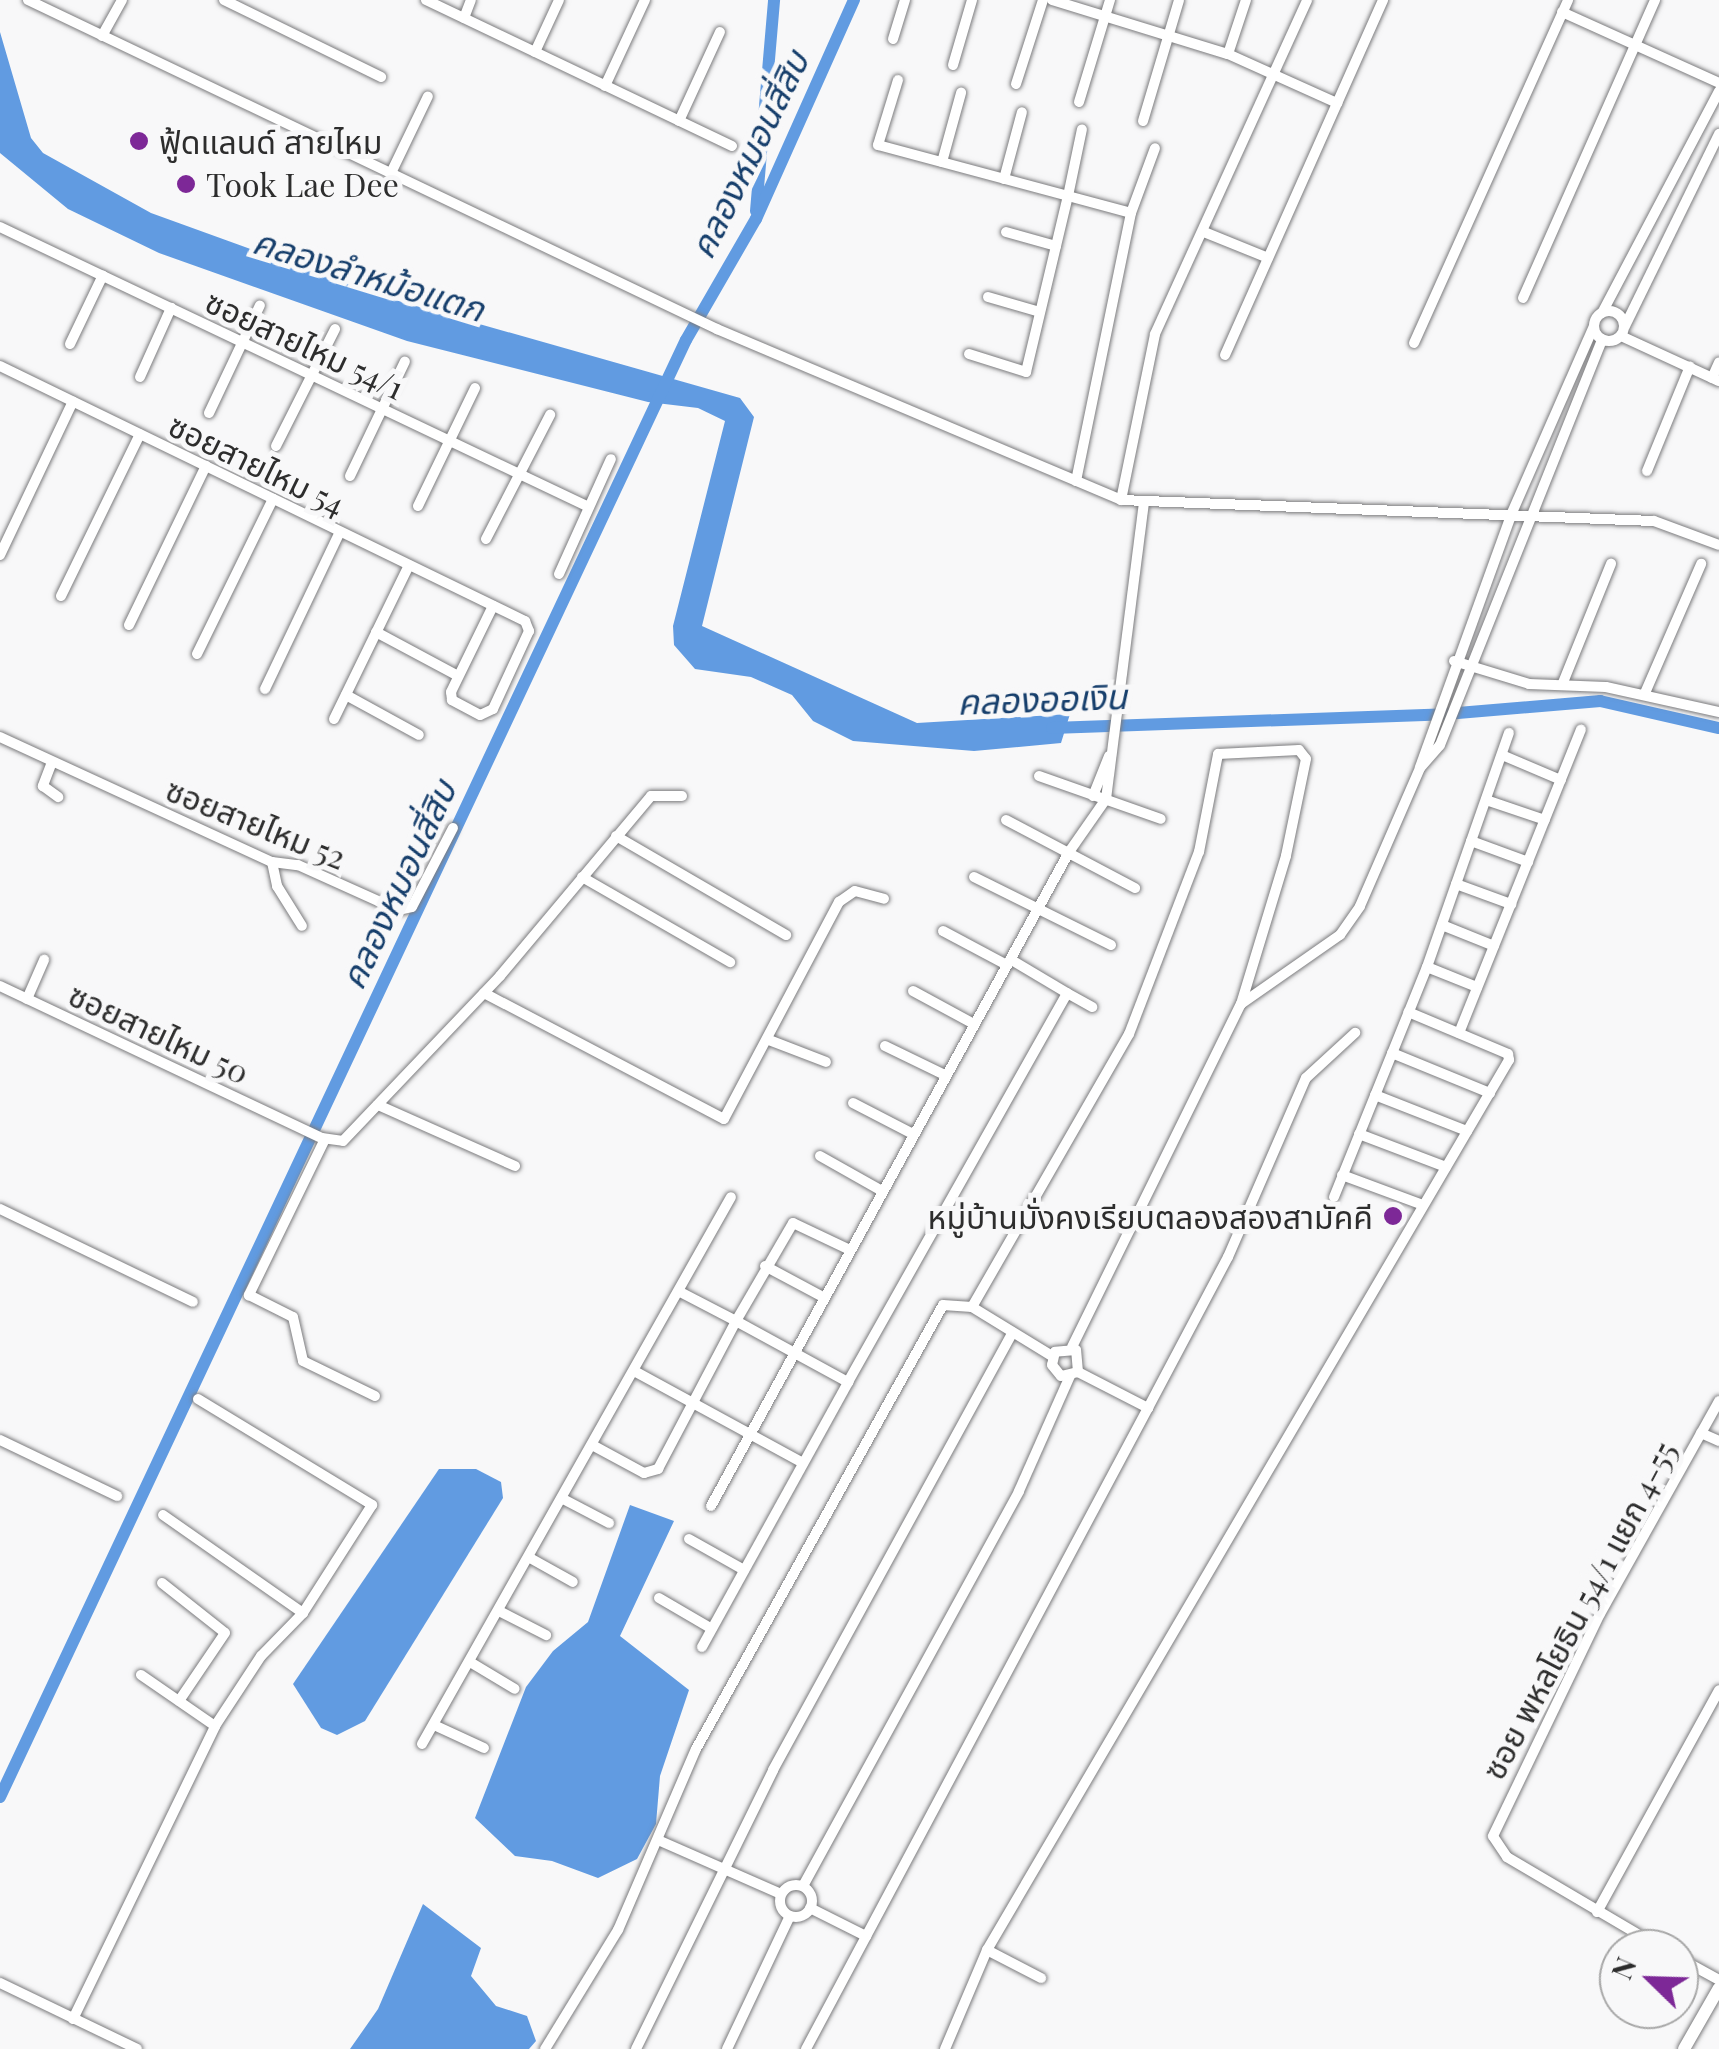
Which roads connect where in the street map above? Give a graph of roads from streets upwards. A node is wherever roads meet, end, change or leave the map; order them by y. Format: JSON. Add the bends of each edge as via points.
{"nodes":[{"id":1,"x":28,"y":0,"type":"edge"},
{"id":2,"x":122,"y":0,"type":"edge"},
{"id":3,"x":224,"y":0,"type":"edge"},
{"id":4,"x":426,"y":0,"type":"edge"},
{"id":5,"x":471,"y":0,"type":"edge"},
{"id":6,"x":560,"y":0,"type":"edge"},
{"id":7,"x":645,"y":0,"type":"edge"},
{"id":8,"x":904,"y":0,"type":"edge"},
{"id":9,"x":972,"y":0,"type":"edge"},
{"id":10,"x":1043,"y":0,"type":"edge"},
{"id":11,"x":1052,"y":0,"type":"edge"},
{"id":12,"x":1110,"y":0,"type":"edge"},
{"id":13,"x":1179,"y":0,"type":"edge"},
{"id":14,"x":1246,"y":0,"type":"edge"},
{"id":15,"x":1307,"y":0,"type":"edge"},
{"id":16,"x":1383,"y":0,"type":"edge"},
{"id":17,"x":1568,"y":0,"type":"edge"},
{"id":18,"x":1655,"y":0,"type":"edge"},
{"id":19,"x":1562,"y":12,"type":"junction"},
{"id":20,"x":1105,"y":16,"type":"junction"},
{"id":21,"x":464,"y":18,"type":"junction"},
{"id":22,"x":720,"y":32,"type":"dead end"},
{"id":23,"x":1168,"y":35,"type":"junction"},
{"id":24,"x":102,"y":36,"type":"junction"},
{"id":25,"x":893,"y":40,"type":"dead end"},
{"id":26,"x":1634,"y":46,"type":"junction"},
{"id":27,"x":534,"y":52,"type":"junction"},
{"id":28,"x":1228,"y":54,"type":"junction"},
{"id":29,"x":953,"y":65,"type":"dead end"},
{"id":30,"x":1274,"y":75,"type":"junction"},
{"id":31,"x":381,"y":77,"type":"dead end"},
{"id":32,"x":898,"y":80,"type":"dead end"},
{"id":33,"x":1719,"y":82,"type":"edge"},
{"id":34,"x":1016,"y":84,"type":"dead end"},
{"id":35,"x":605,"y":86,"type":"junction"},
{"id":36,"x":1719,"y":91,"type":"edge"},
{"id":37,"x":961,"y":94,"type":"dead end"},
{"id":38,"x":428,"y":96,"type":"dead end"},
{"id":39,"x":1079,"y":102,"type":"dead end"},
{"id":40,"x":1337,"y":102,"type":"junction"},
{"id":41,"x":1022,"y":112,"type":"dead end"},
{"id":42,"x":679,"y":121,"type":"junction"},
{"id":43,"x":1142,"y":121,"type":"dead end"},
{"id":44,"x":1082,"y":128,"type":"dead end"},
{"id":45,"x":1719,"y":134,"type":"edge"},
{"id":46,"x":732,"y":146,"type":"dead end"},
{"id":47,"x":1154,"y":148,"type":"dead end"},
{"id":48,"x":942,"y":162,"type":"junction"},
{"id":49,"x":391,"y":173,"type":"junction"},
{"id":50,"x":1004,"y":179,"type":"junction"},
{"id":51,"x":1068,"y":196,"type":"junction"},
{"id":52,"x":1132,"y":213,"type":"junction"},
{"id":53,"x":0,"y":227,"type":"edge"},
{"id":54,"x":1006,"y":232,"type":"dead end"},
{"id":55,"x":1204,"y":232,"type":"junction"},
{"id":56,"x":1056,"y":246,"type":"junction"},
{"id":57,"x":1268,"y":258,"type":"junction"},
{"id":58,"x":103,"y":275,"type":"junction"},
{"id":59,"x":988,"y":296,"type":"dead end"},
{"id":60,"x":1523,"y":298,"type":"dead end"},
{"id":61,"x":260,"y":306,"type":"dead end"},
{"id":62,"x":172,"y":308,"type":"junction"},
{"id":63,"x":1040,"y":312,"type":"junction"},
{"id":64,"x":1602,"y":313,"type":"junction"},
{"id":65,"x":1594,"y":326,"type":"junction"},
{"id":66,"x":335,"y":329,"type":"dead end"},
{"id":67,"x":1623,"y":331,"type":"junction"},
{"id":68,"x":1602,"y":339,"type":"junction"},
{"id":69,"x":242,"y":342,"type":"junction"},
{"id":70,"x":70,"y":344,"type":"dead end"},
{"id":71,"x":1414,"y":344,"type":"dead end"},
{"id":72,"x":969,"y":354,"type":"dead end"},
{"id":73,"x":1225,"y":354,"type":"dead end"},
{"id":74,"x":405,"y":361,"type":"dead end"},
{"id":75,"x":1719,"y":362,"type":"edge"},
{"id":76,"x":1690,"y":366,"type":"junction"},
{"id":77,"x":1,"y":370,"type":"edge"},
{"id":78,"x":312,"y":374,"type":"junction"},
{"id":79,"x":140,"y":377,"type":"dead end"},
{"id":80,"x":1716,"y":379,"type":"edge"},
{"id":81,"x":475,"y":388,"type":"dead end"},
{"id":82,"x":74,"y":401,"type":"junction"},
{"id":83,"x":383,"y":409,"type":"junction"},
{"id":84,"x":209,"y":413,"type":"dead end"},
{"id":85,"x":550,"y":415,"type":"dead end"},
{"id":86,"x":140,"y":434,"type":"junction"},
{"id":87,"x":450,"y":440,"type":"junction"},
{"id":88,"x":276,"y":446,"type":"dead end"},
{"id":89,"x":611,"y":459,"type":"dead end"},
{"id":90,"x":206,"y":466,"type":"junction"},
{"id":91,"x":1647,"y":471,"type":"dead end"},
{"id":92,"x":519,"y":473,"type":"junction"},
{"id":93,"x":350,"y":476,"type":"dead end"},
{"id":94,"x":1076,"y":481,"type":"junction"},
{"id":95,"x":272,"y":499,"type":"junction"},
{"id":96,"x":1121,"y":500,"type":"junction"},
{"id":97,"x":1144,"y":501,"type":"junction"},
{"id":98,"x":418,"y":506,"type":"dead end"},
{"id":99,"x":589,"y":507,"type":"junction"},
{"id":100,"x":1511,"y":515,"type":"junction"},
{"id":101,"x":1531,"y":515,"type":"junction"},
{"id":102,"x":340,"y":532,"type":"junction"},
{"id":103,"x":486,"y":539,"type":"dead end"},
{"id":104,"x":1719,"y":545,"type":"edge"},
{"id":105,"x":0,"y":555,"type":"edge"},
{"id":106,"x":1611,"y":564,"type":"dead end"},
{"id":107,"x":1700,"y":564,"type":"dead end"},
{"id":108,"x":409,"y":565,"type":"junction"},
{"id":109,"x":560,"y":574,"type":"dead end"},
{"id":110,"x":61,"y":596,"type":"dead end"},
{"id":111,"x":492,"y":606,"type":"junction"},
{"id":112,"x":129,"y":625,"type":"dead end"},
{"id":113,"x":376,"y":632,"type":"junction"},
{"id":114,"x":197,"y":654,"type":"dead end"},
{"id":115,"x":1454,"y":662,"type":"junction"},
{"id":116,"x":1471,"y":668,"type":"junction"},
{"id":117,"x":458,"y":676,"type":"junction"},
{"id":118,"x":1562,"y":685,"type":"junction"},
{"id":119,"x":265,"y":690,"type":"dead end"},
{"id":120,"x":1645,"y":693,"type":"junction"},
{"id":121,"x":346,"y":695,"type":"junction"},
{"id":122,"x":1719,"y":712,"type":"edge"},
{"id":123,"x":334,"y":719,"type":"dead end"},
{"id":124,"x":1581,"y":730,"type":"dead end"},
{"id":125,"x":1509,"y":733,"type":"dead end"},
{"id":126,"x":419,"y":735,"type":"dead end"},
{"id":127,"x":0,"y":737,"type":"edge"},
{"id":128,"x":1502,"y":755,"type":"junction"},
{"id":129,"x":1109,"y":756,"type":"junction"},
{"id":130,"x":52,"y":762,"type":"junction"},
{"id":131,"x":1420,"y":768,"type":"junction"},
{"id":132,"x":1039,"y":776,"type":"dead end"},
{"id":133,"x":1561,"y":780,"type":"junction"},
{"id":134,"x":1093,"y":794,"type":"junction"},
{"id":135,"x":682,"y":796,"type":"dead end"},
{"id":136,"x":58,"y":797,"type":"dead end"},
{"id":137,"x":1106,"y":799,"type":"junction"},
{"id":138,"x":1486,"y":800,"type":"junction"},
{"id":139,"x":1093,"y":810,"type":"junction"},
{"id":140,"x":1161,"y":819,"type":"dead end"},
{"id":141,"x":1006,"y":820,"type":"dead end"},
{"id":142,"x":1545,"y":820,"type":"junction"},
{"id":143,"x":453,"y":828,"type":"dead end"},
{"id":144,"x":616,"y":836,"type":"junction"},
{"id":145,"x":1471,"y":841,"type":"junction"},
{"id":146,"x":1069,"y":852,"type":"junction"},
{"id":147,"x":272,"y":862,"type":"junction"},
{"id":148,"x":1528,"y":862,"type":"junction"},
{"id":149,"x":582,"y":877,"type":"junction"},
{"id":150,"x":974,"y":877,"type":"dead end"},
{"id":151,"x":1456,"y":884,"type":"junction"},
{"id":152,"x":1136,"y":888,"type":"dead end"},
{"id":153,"x":884,"y":899,"type":"dead end"},
{"id":154,"x":1511,"y":904,"type":"junction"},
{"id":155,"x":1038,"y":907,"type":"junction"},
{"id":156,"x":1442,"y":925,"type":"junction"},
{"id":157,"x":302,"y":926,"type":"dead end"},
{"id":158,"x":943,"y":932,"type":"dead end"},
{"id":159,"x":786,"y":936,"type":"dead end"},
{"id":160,"x":1111,"y":945,"type":"dead end"},
{"id":161,"x":1494,"y":946,"type":"junction"},
{"id":162,"x":44,"y":960,"type":"dead end"},
{"id":163,"x":730,"y":962,"type":"dead end"},
{"id":164,"x":1008,"y":962,"type":"junction"},
{"id":165,"x":1427,"y":967,"type":"junction"},
{"id":166,"x":0,"y":986,"type":"edge"},
{"id":167,"x":1477,"y":987,"type":"junction"},
{"id":168,"x":913,"y":991,"type":"dead end"},
{"id":169,"x":1067,"y":993,"type":"junction"},
{"id":170,"x":484,"y":994,"type":"junction"},
{"id":171,"x":27,"y":998,"type":"junction"},
{"id":172,"x":1241,"y":1004,"type":"junction"},
{"id":173,"x":1092,"y":1007,"type":"dead end"},
{"id":174,"x":1408,"y":1012,"type":"junction"},
{"id":175,"x":974,"y":1024,"type":"junction"},
{"id":176,"x":1355,"y":1033,"type":"dead end"},
{"id":177,"x":1459,"y":1033,"type":"junction"},
{"id":178,"x":769,"y":1040,"type":"junction"},
{"id":179,"x":885,"y":1046,"type":"dead end"},
{"id":180,"x":1392,"y":1054,"type":"junction"},
{"id":181,"x":826,"y":1062,"type":"dead end"},
{"id":182,"x":945,"y":1076,"type":"junction"},
{"id":183,"x":1490,"y":1092,"type":"junction"},
{"id":184,"x":1375,"y":1095,"type":"junction"},
{"id":185,"x":853,"y":1102,"type":"dead end"},
{"id":186,"x":378,"y":1105,"type":"junction"},
{"id":187,"x":1467,"y":1131,"type":"junction"},
{"id":188,"x":913,"y":1134,"type":"junction"},
{"id":189,"x":1359,"y":1134,"type":"junction"},
{"id":190,"x":324,"y":1138,"type":"junction"},
{"id":191,"x":820,"y":1156,"type":"dead end"},
{"id":192,"x":515,"y":1166,"type":"dead end"},
{"id":193,"x":1446,"y":1167,"type":"junction"},
{"id":194,"x":1342,"y":1175,"type":"junction"},
{"id":195,"x":882,"y":1191,"type":"junction"},
{"id":196,"x":731,"y":1197,"type":"dead end"},
{"id":197,"x":1334,"y":1197,"type":"dead end"},
{"id":198,"x":1424,"y":1205,"type":"junction"},
{"id":199,"x":0,"y":1210,"type":"edge"},
{"id":200,"x":850,"y":1250,"type":"junction"},
{"id":201,"x":765,"y":1266,"type":"junction"},
{"id":202,"x":682,"y":1293,"type":"junction"},
{"id":203,"x":823,"y":1297,"type":"junction"},
{"id":204,"x":194,"y":1302,"type":"dead end"},
{"id":205,"x":972,"y":1306,"type":"junction"},
{"id":206,"x":736,"y":1321,"type":"junction"},
{"id":207,"x":1013,"y":1332,"type":"junction"},
{"id":208,"x":1072,"y":1348,"type":"junction"},
{"id":209,"x":793,"y":1351,"type":"junction"},
{"id":210,"x":1052,"y":1356,"type":"junction"},
{"id":211,"x":636,"y":1372,"type":"junction"},
{"id":212,"x":1074,"y":1374,"type":"junction"},
{"id":213,"x":848,"y":1382,"type":"junction"},
{"id":214,"x":375,"y":1396,"type":"dead end"},
{"id":215,"x":198,"y":1399,"type":"dead end"},
{"id":216,"x":1719,"y":1400,"type":"edge"},
{"id":217,"x":691,"y":1404,"type":"junction"},
{"id":218,"x":1148,"y":1408,"type":"junction"},
{"id":219,"x":1700,"y":1433,"type":"junction"},
{"id":220,"x":748,"y":1434,"type":"junction"},
{"id":221,"x":0,"y":1440,"type":"edge"},
{"id":222,"x":1719,"y":1441,"type":"edge"},
{"id":223,"x":594,"y":1446,"type":"junction"},
{"id":224,"x":803,"y":1463,"type":"junction"},
{"id":225,"x":117,"y":1496,"type":"dead end"},
{"id":226,"x":564,"y":1499,"type":"junction"},
{"id":227,"x":710,"y":1506,"type":"dead end"},
{"id":228,"x":163,"y":1514,"type":"dead end"},
{"id":229,"x":609,"y":1523,"type":"dead end"},
{"id":230,"x":689,"y":1539,"type":"dead end"},
{"id":231,"x":530,"y":1558,"type":"junction"},
{"id":232,"x":744,"y":1570,"type":"junction"},
{"id":233,"x":573,"y":1582,"type":"dead end"},
{"id":234,"x":162,"y":1583,"type":"dead end"},
{"id":235,"x":659,"y":1598,"type":"dead end"},
{"id":236,"x":499,"y":1611,"type":"junction"},
{"id":237,"x":304,"y":1613,"type":"junction"},
{"id":238,"x":712,"y":1628,"type":"junction"},
{"id":239,"x":546,"y":1635,"type":"dead end"},
{"id":240,"x":702,"y":1647,"type":"dead end"},
{"id":241,"x":470,"y":1662,"type":"junction"},
{"id":242,"x":141,"y":1674,"type":"dead end"},
{"id":243,"x":515,"y":1689,"type":"dead end"},
{"id":244,"x":1719,"y":1690,"type":"edge"},
{"id":245,"x":179,"y":1701,"type":"junction"},
{"id":246,"x":434,"y":1725,"type":"junction"},
{"id":247,"x":215,"y":1726,"type":"junction"},
{"id":248,"x":422,"y":1744,"type":"dead end"},
{"id":249,"x":484,"y":1748,"type":"dead end"},
{"id":250,"x":658,"y":1840,"type":"junction"},
{"id":251,"x":726,"y":1870,"type":"junction"},
{"id":252,"x":803,"y":1886,"type":"junction"},
{"id":253,"x":780,"y":1894,"type":"junction"},
{"id":254,"x":810,"y":1908,"type":"junction"},
{"id":255,"x":1597,"y":1912,"type":"junction"},
{"id":256,"x":790,"y":1916,"type":"junction"},
{"id":257,"x":1627,"y":1929,"type":"edge"},
{"id":258,"x":866,"y":1936,"type":"junction"},
{"id":259,"x":987,"y":1950,"type":"junction"},
{"id":260,"x":1041,"y":1978,"type":"dead end"},
{"id":261,"x":0,"y":1983,"type":"edge"},
{"id":262,"x":1719,"y":1988,"type":"edge"},
{"id":263,"x":73,"y":2019,"type":"junction"},
{"id":264,"x":137,"y":2049,"type":"edge"},
{"id":265,"x":545,"y":2049,"type":"edge"},
{"id":266,"x":636,"y":2049,"type":"edge"},
{"id":267,"x":727,"y":2049,"type":"edge"},
{"id":268,"x":806,"y":2049,"type":"edge"},
{"id":269,"x":946,"y":2049,"type":"edge"},
{"id":270,"x":1684,"y":2049,"type":"edge"}],
"edges":[{"from":1,"to":24,"type":"street"},
{"from":2,"to":24,"type":"street"},
{"from":3,"to":31,"type":"street"},
{"from":4,"to":21,"type":"street"},
{"from":5,"to":21,"type":"street"},
{"from":6,"to":27,"type":"street"},
{"from":7,"to":35,"type":"street"},
{"from":8,"to":25,"type":"street"},
{"from":9,"to":29,"type":"street"},
{"from":10,"to":34,"type":"street"},
{"from":11,"to":20,"type":"street"},
{"from":12,"to":20,"type":"street"},
{"from":13,"to":23,"type":"street"},
{"from":14,"to":28,"type":"street"},
{"from":15,"to":30,"type":"street"},
{"from":16,"to":40,"type":"street"},
{"from":17,"to":19,"type":"street"},
{"from":18,"to":26,"type":"street"},
{"from":19,"to":26,"type":"street"},
{"from":19,"to":71,"type":"street"},
{"from":20,"to":23,"type":"street"},
{"from":20,"to":39,"type":"street"},
{"from":21,"to":27,"type":"street"},
{"from":22,"to":42,"type":"street"},
{"from":23,"to":28,"type":"street"},
{"from":23,"to":43,"type":"street"},
{"from":24,"to":49,"type":"street"},
{"from":26,"to":33,"type":"street"},
{"from":26,"to":60,"type":"street"},
{"from":27,"to":35,"type":"street"},
{"from":28,"to":30,"type":"street"},
{"from":30,"to":40,"type":"street"},
{"from":30,"to":55,"type":"street"},
{"from":32,"to":48,"type":"street","via":[[878,145]]},
{"from":35,"to":42,"type":"street"},
{"from":36,"to":64,"type":"street"},
{"from":37,"to":48,"type":"street"},
{"from":38,"to":49,"type":"street"},
{"from":40,"to":57,"type":"street"},
{"from":41,"to":50,"type":"street"},
{"from":42,"to":46,"type":"street"},
{"from":44,"to":51,"type":"street"},
{"from":45,"to":67,"type":"street"},
{"from":47,"to":52,"type":"street"},
{"from":48,"to":50,"type":"street"},
{"from":49,"to":94,"type":"street","via":[[717,330]]},
{"from":50,"to":51,"type":"street"},
{"from":51,"to":52,"type":"street"},
{"from":51,"to":56,"type":"street"},
{"from":52,"to":94,"type":"street"},
{"from":53,"to":58,"type":"street","name":"ซอยสายไหม 54/1"},
{"from":54,"to":56,"type":"street"},
{"from":55,"to":57,"type":"street"},
{"from":55,"to":96,"type":"street","via":[[1155,334]]},
{"from":56,"to":63,"type":"street"},
{"from":57,"to":73,"type":"street"},
{"from":58,"to":62,"type":"street","name":"ซอยสายไหม 54/1"},
{"from":58,"to":70,"type":"street"},
{"from":59,"to":63,"type":"street"},
{"from":61,"to":69,"type":"street"},
{"from":62,"to":69,"type":"street","name":"ซอยสายไหม 54/1"},
{"from":62,"to":79,"type":"street"},
{"from":63,"to":72,"type":"street","via":[[1026,372]]},
{"from":64,"to":65,"type":"street"},
{"from":64,"to":67,"type":"street","via":[[1617,313]]},
{"from":65,"to":68,"type":"street"},
{"from":65,"to":100,"type":"street"},
{"from":66,"to":78,"type":"street"},
{"from":67,"to":68,"type":"street"},
{"from":67,"to":76,"type":"street"},
{"from":68,"to":101,"type":"street"},
{"from":69,"to":78,"type":"street","name":"ซอยสายไหม 54/1"},
{"from":69,"to":84,"type":"street"},
{"from":74,"to":83,"type":"street"},
{"from":75,"to":80,"type":"street"},
{"from":76,"to":80,"type":"street"},
{"from":76,"to":91,"type":"street"},
{"from":77,"to":82,"type":"street","name":"ซอยสายไหม 54"},
{"from":78,"to":83,"type":"street","name":"ซอยสายไหม 54/1"},
{"from":78,"to":88,"type":"street"},
{"from":81,"to":87,"type":"street"},
{"from":82,"to":86,"type":"street","name":"ซอยสายไหม 54"},
{"from":82,"to":105,"type":"street"},
{"from":83,"to":87,"type":"street","name":"ซอยสายไหม 54/1"},
{"from":83,"to":93,"type":"street"},
{"from":85,"to":92,"type":"street"},
{"from":86,"to":90,"type":"street","name":"ซอยสายไหม 54"},
{"from":86,"to":110,"type":"street"},
{"from":87,"to":92,"type":"street","name":"ซอยสายไหม 54/1"},
{"from":87,"to":98,"type":"street"},
{"from":89,"to":99,"type":"street"},
{"from":90,"to":95,"type":"street","name":"ซอยสายไหม 54"},
{"from":90,"to":112,"type":"street"},
{"from":92,"to":99,"type":"street","name":"ซอยสายไหม 54/1"},
{"from":92,"to":103,"type":"street"},
{"from":94,"to":96,"type":"street"},
{"from":95,"to":102,"type":"street","name":"ซอยสายไหม 54"},
{"from":95,"to":114,"type":"street"},
{"from":96,"to":97,"type":"street"},
{"from":97,"to":100,"type":"street"},
{"from":97,"to":129,"type":"street"},
{"from":99,"to":109,"type":"street"},
{"from":100,"to":101,"type":"street"},
{"from":100,"to":115,"type":"street"},
{"from":101,"to":104,"type":"street","via":[[1654,522]]},
{"from":101,"to":116,"type":"street"},
{"from":102,"to":108,"type":"street","name":"ซอยสายไหม 54"},
{"from":102,"to":119,"type":"street"},
{"from":106,"to":118,"type":"street"},
{"from":107,"to":120,"type":"street"},
{"from":108,"to":111,"type":"street","name":"ซอยสายไหม 54"},
{"from":108,"to":113,"type":"street"},
{"from":111,"to":117,"type":"street"},
{"from":111,"to":117,"type":"street","name":"ซอยสายไหม 54","via":[[529,625],[488,715],[452,700]]},
{"from":113,"to":117,"type":"street"},
{"from":113,"to":121,"type":"street"},
{"from":115,"to":116,"type":"street"},
{"from":115,"to":131,"type":"street"},
{"from":116,"to":118,"type":"street","via":[[1529,684]]},
{"from":116,"to":131,"type":"street","via":[[1443,736]]},
{"from":118,"to":120,"type":"street"},
{"from":120,"to":122,"type":"street"},
{"from":121,"to":123,"type":"street"},
{"from":121,"to":126,"type":"street"},
{"from":124,"to":133,"type":"street"},
{"from":125,"to":128,"type":"street"},
{"from":127,"to":130,"type":"street","name":"ซอยสายไหม 52"},
{"from":128,"to":133,"type":"street"},
{"from":128,"to":138,"type":"street"},
{"from":129,"to":134,"type":"street"},
{"from":129,"to":137,"type":"street","via":[[1113,772]]},
{"from":130,"to":136,"type":"street","via":[[43,786]]},
{"from":130,"to":147,"type":"street","name":"ซอยสายไหม 52"},
{"from":131,"to":172,"type":"street","via":[[1352,922]]},
{"from":132,"to":134,"type":"street"},
{"from":133,"to":142,"type":"street"},
{"from":134,"to":137,"type":"street"},
{"from":134,"to":139,"type":"street"},
{"from":135,"to":144,"type":"street","via":[[651,796]]},
{"from":137,"to":139,"type":"street"},
{"from":137,"to":140,"type":"street"},
{"from":138,"to":142,"type":"street"},
{"from":138,"to":145,"type":"street"},
{"from":139,"to":146,"type":"street"},
{"from":141,"to":146,"type":"street"},
{"from":142,"to":148,"type":"street"},
{"from":143,"to":147,"type":"street","name":"ซอยสายไหม 52","via":[[406,911],[298,865]]},
{"from":144,"to":149,"type":"street"},
{"from":144,"to":159,"type":"street"},
{"from":145,"to":148,"type":"street"},
{"from":145,"to":151,"type":"street"},
{"from":146,"to":152,"type":"street"},
{"from":146,"to":155,"type":"street"},
{"from":147,"to":157,"type":"street","via":[[277,886]]},
{"from":148,"to":154,"type":"street"},
{"from":149,"to":163,"type":"street"},
{"from":149,"to":170,"type":"street"},
{"from":150,"to":155,"type":"street"},
{"from":151,"to":154,"type":"street"},
{"from":151,"to":156,"type":"street"},
{"from":153,"to":178,"type":"street","via":[[855,891],[839,902]]},
{"from":154,"to":161,"type":"street"},
{"from":155,"to":160,"type":"street"},
{"from":155,"to":164,"type":"street"},
{"from":156,"to":161,"type":"street"},
{"from":156,"to":165,"type":"street"},
{"from":158,"to":164,"type":"street"},
{"from":161,"to":167,"type":"street"},
{"from":162,"to":171,"type":"street"},
{"from":164,"to":169,"type":"street"},
{"from":164,"to":175,"type":"street"},
{"from":165,"to":167,"type":"street"},
{"from":165,"to":174,"type":"street"},
{"from":166,"to":171,"type":"street","name":"ซอยสายไหม 50"},
{"from":167,"to":177,"type":"street"},
{"from":168,"to":175,"type":"street"},
{"from":169,"to":173,"type":"street"},
{"from":169,"to":213,"type":"street"},
{"from":170,"to":178,"type":"street","via":[[714,1118],[730,1111]]},
{"from":170,"to":186,"type":"street"},
{"from":171,"to":190,"type":"street","name":"ซอยสายไหม 50"},
{"from":172,"to":205,"type":"street","via":[[1286,856],[1306,759],[1299,750],[1218,754],[1199,852],[1129,1034]]},
{"from":172,"to":208,"type":"street"},
{"from":174,"to":177,"type":"street"},
{"from":174,"to":180,"type":"street"},
{"from":175,"to":182,"type":"street"},
{"from":176,"to":218,"type":"street","via":[[1306,1078],[1236,1241]]},
{"from":177,"to":183,"type":"street","via":[[1508,1054]]},
{"from":178,"to":181,"type":"street"},
{"from":179,"to":182,"type":"street"},
{"from":180,"to":183,"type":"street"},
{"from":180,"to":184,"type":"street"},
{"from":182,"to":188,"type":"street"},
{"from":183,"to":187,"type":"street"},
{"from":184,"to":187,"type":"street"},
{"from":184,"to":189,"type":"street"},
{"from":185,"to":188,"type":"street"},
{"from":186,"to":190,"type":"street","via":[[343,1141]]},
{"from":186,"to":192,"type":"street"},
{"from":187,"to":193,"type":"street"},
{"from":188,"to":195,"type":"street"},
{"from":189,"to":193,"type":"street"},
{"from":189,"to":194,"type":"street"},
{"from":190,"to":214,"type":"street","via":[[249,1295],[293,1318],[302,1360]]},
{"from":191,"to":195,"type":"street"},
{"from":193,"to":198,"type":"street"},
{"from":194,"to":197,"type":"street"},
{"from":194,"to":198,"type":"street"},
{"from":195,"to":200,"type":"street"},
{"from":196,"to":202,"type":"street"},
{"from":198,"to":259,"type":"street"},
{"from":199,"to":204,"type":"street"},
{"from":200,"to":201,"type":"street","via":[[793,1223]]},
{"from":200,"to":203,"type":"street"},
{"from":201,"to":203,"type":"street"},
{"from":201,"to":206,"type":"street"},
{"from":202,"to":206,"type":"street"},
{"from":202,"to":211,"type":"street"},
{"from":203,"to":209,"type":"street"},
{"from":205,"to":207,"type":"street"},
{"from":205,"to":250,"type":"street","via":[[943,1305],[886,1400],[696,1749]]},
{"from":206,"to":209,"type":"street"},
{"from":206,"to":217,"type":"street"},
{"from":207,"to":210,"type":"street"},
{"from":207,"to":251,"type":"street","via":[[773,1770]]},
{"from":208,"to":210,"type":"street"},
{"from":208,"to":212,"type":"street","via":[[1081,1358]]},
{"from":209,"to":213,"type":"street"},
{"from":209,"to":220,"type":"street"},
{"from":210,"to":212,"type":"street","via":[[1053,1370]]},
{"from":211,"to":217,"type":"street"},
{"from":211,"to":223,"type":"street"},
{"from":212,"to":218,"type":"street"},
{"from":212,"to":252,"type":"street","via":[[1018,1491]]},
{"from":213,"to":224,"type":"street"},
{"from":215,"to":237,"type":"street","via":[[372,1505]]},
{"from":216,"to":219,"type":"street","name":"ซอย พหลโยธิน 54/1 แยก 4-55"},
{"from":217,"to":220,"type":"street"},
{"from":217,"to":223,"type":"street","via":[[652,1473]]},
{"from":218,"to":258,"type":"street"},
{"from":219,"to":222,"type":"street"},
{"from":219,"to":255,"type":"street","name":"ซอย พหลโยธิน 54/1 แยก 4-55","via":[[1498,1818],[1495,1845]]},
{"from":220,"to":224,"type":"street"},
{"from":220,"to":227,"type":"street"},
{"from":221,"to":225,"type":"street"},
{"from":223,"to":226,"type":"street"},
{"from":224,"to":232,"type":"street"},
{"from":226,"to":229,"type":"street"},
{"from":226,"to":231,"type":"street"},
{"from":228,"to":237,"type":"street"},
{"from":230,"to":232,"type":"street"},
{"from":231,"to":233,"type":"street"},
{"from":231,"to":236,"type":"street"},
{"from":232,"to":238,"type":"street"},
{"from":234,"to":245,"type":"street","via":[[225,1633]]},
{"from":235,"to":238,"type":"street"},
{"from":236,"to":239,"type":"street"},
{"from":236,"to":241,"type":"street"},
{"from":237,"to":247,"type":"street","via":[[262,1656]]},
{"from":238,"to":240,"type":"street"},
{"from":241,"to":243,"type":"street"},
{"from":241,"to":246,"type":"street"},
{"from":242,"to":245,"type":"street"},
{"from":244,"to":255,"type":"street"},
{"from":245,"to":247,"type":"street"},
{"from":246,"to":248,"type":"street"},
{"from":246,"to":249,"type":"street"},
{"from":247,"to":263,"type":"street"},
{"from":250,"to":251,"type":"street"},
{"from":250,"to":265,"type":"street","via":[[618,1930]]},
{"from":251,"to":253,"type":"street"},
{"from":251,"to":266,"type":"street"},
{"from":252,"to":253,"type":"street","via":[[790,1885]]},
{"from":252,"to":254,"type":"street"},
{"from":253,"to":256,"type":"street"},
{"from":254,"to":256,"type":"street"},
{"from":254,"to":258,"type":"street"},
{"from":255,"to":257,"type":"street"},
{"from":256,"to":267,"type":"street"},
{"from":258,"to":268,"type":"street"},
{"from":259,"to":260,"type":"street"},
{"from":259,"to":269,"type":"street"},
{"from":261,"to":263,"type":"street"},
{"from":262,"to":270,"type":"street"},
{"from":263,"to":264,"type":"street"}]}
